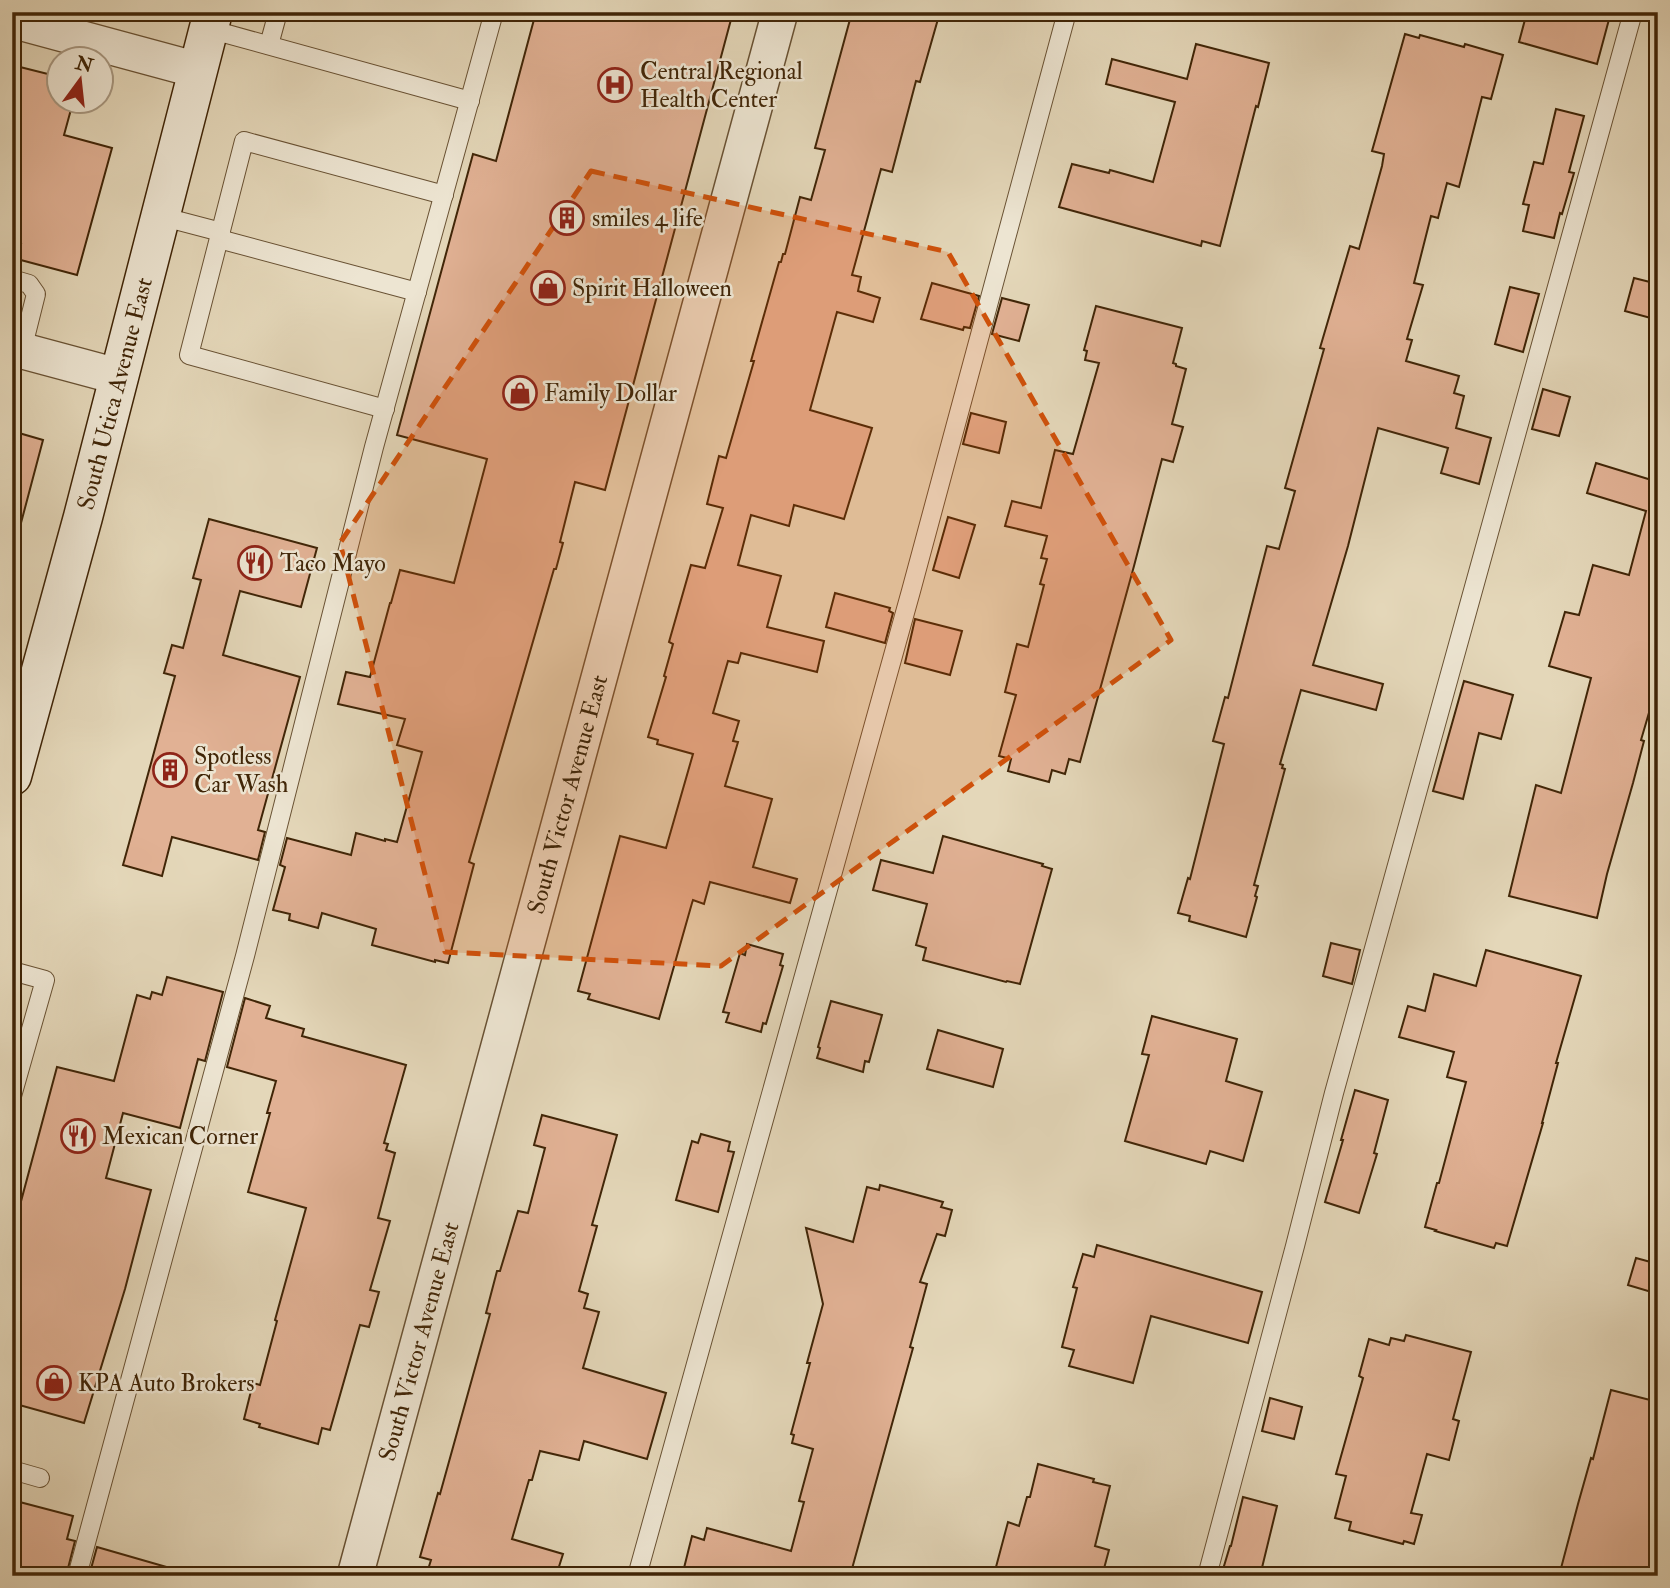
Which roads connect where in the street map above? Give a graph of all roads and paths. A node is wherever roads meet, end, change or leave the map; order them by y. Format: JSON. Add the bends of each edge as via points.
{"nodes":[{"id":1,"x":278,"y":12,"type":"edge"},
{"id":2,"x":494,"y":12,"type":"edge"},
{"id":3,"x":780,"y":12,"type":"edge"},
{"id":4,"x":1067,"y":12,"type":"edge"},
{"id":5,"x":1633,"y":12,"type":"edge"},
{"id":6,"x":29,"y":19,"type":"edge"},
{"id":7,"x":211,"y":20,"type":"edge"},
{"id":8,"x":269,"y":45,"type":"junction"},
{"id":9,"x":197,"y":70,"type":"junction"},
{"id":10,"x":470,"y":101,"type":"junction"},
{"id":11,"x":444,"y":195,"type":"junction"},
{"id":12,"x":160,"y":216,"type":"junction"},
{"id":13,"x":220,"y":236,"type":"junction"},
{"id":14,"x":12,"y":279,"type":"edge"},
{"id":15,"x":417,"y":292,"type":"junction"},
{"id":16,"x":17,"y":349,"type":"edge"},
{"id":17,"x":120,"y":377,"type":"junction"},
{"id":18,"x":385,"y":409,"type":"junction"},
{"id":19,"x":12,"y":776,"type":"edge"},
{"id":20,"x":12,"y":971,"type":"edge"},
{"id":21,"x":16,"y":1070,"type":"edge"},
{"id":22,"x":12,"y":1096,"type":"edge"},
{"id":23,"x":12,"y":1470,"type":"edge"},
{"id":24,"x":40,"y":1478,"type":"dead end"},
{"id":25,"x":78,"y":1576,"type":"edge"},
{"id":26,"x":355,"y":1576,"type":"edge"},
{"id":27,"x":637,"y":1576,"type":"edge"},
{"id":28,"x":1207,"y":1576,"type":"edge"}],
"edges":[{"from":1,"to":8,"type":"lane"},
{"from":2,"to":10,"type":"lane"},
{"from":3,"to":26,"type":"street","name":"South Victor Avenue East"},
{"from":4,"to":27,"type":"lane"},
{"from":5,"to":28,"type":"lane","via":[[1334,1093]]},
{"from":6,"to":9,"type":"street"},
{"from":7,"to":8,"type":"lane"},
{"from":7,"to":9,"type":"main road","name":"South Utica Avenue East"},
{"from":8,"to":10,"type":"lane"},
{"from":9,"to":12,"type":"main road","name":"South Utica Avenue East"},
{"from":10,"to":11,"type":"lane"},
{"from":11,"to":13,"type":"lane","via":[[244,141]]},
{"from":11,"to":15,"type":"lane"},
{"from":12,"to":13,"type":"lane"},
{"from":12,"to":17,"type":"main road","name":"South Utica Avenue East"},
{"from":13,"to":15,"type":"lane"},
{"from":13,"to":18,"type":"lane","via":[[189,355]]},
{"from":14,"to":16,"type":"lane","via":[[29,284],[36,294]]},
{"from":15,"to":18,"type":"lane"},
{"from":16,"to":17,"type":"street"},
{"from":17,"to":19,"type":"main road","name":"South Utica Avenue East"},
{"from":18,"to":25,"type":"lane","via":[[245,956]]},
{"from":20,"to":21,"type":"lane","via":[[44,979]]},
{"from":21,"to":22,"type":"lane"},
{"from":23,"to":24,"type":"lane"}]}
